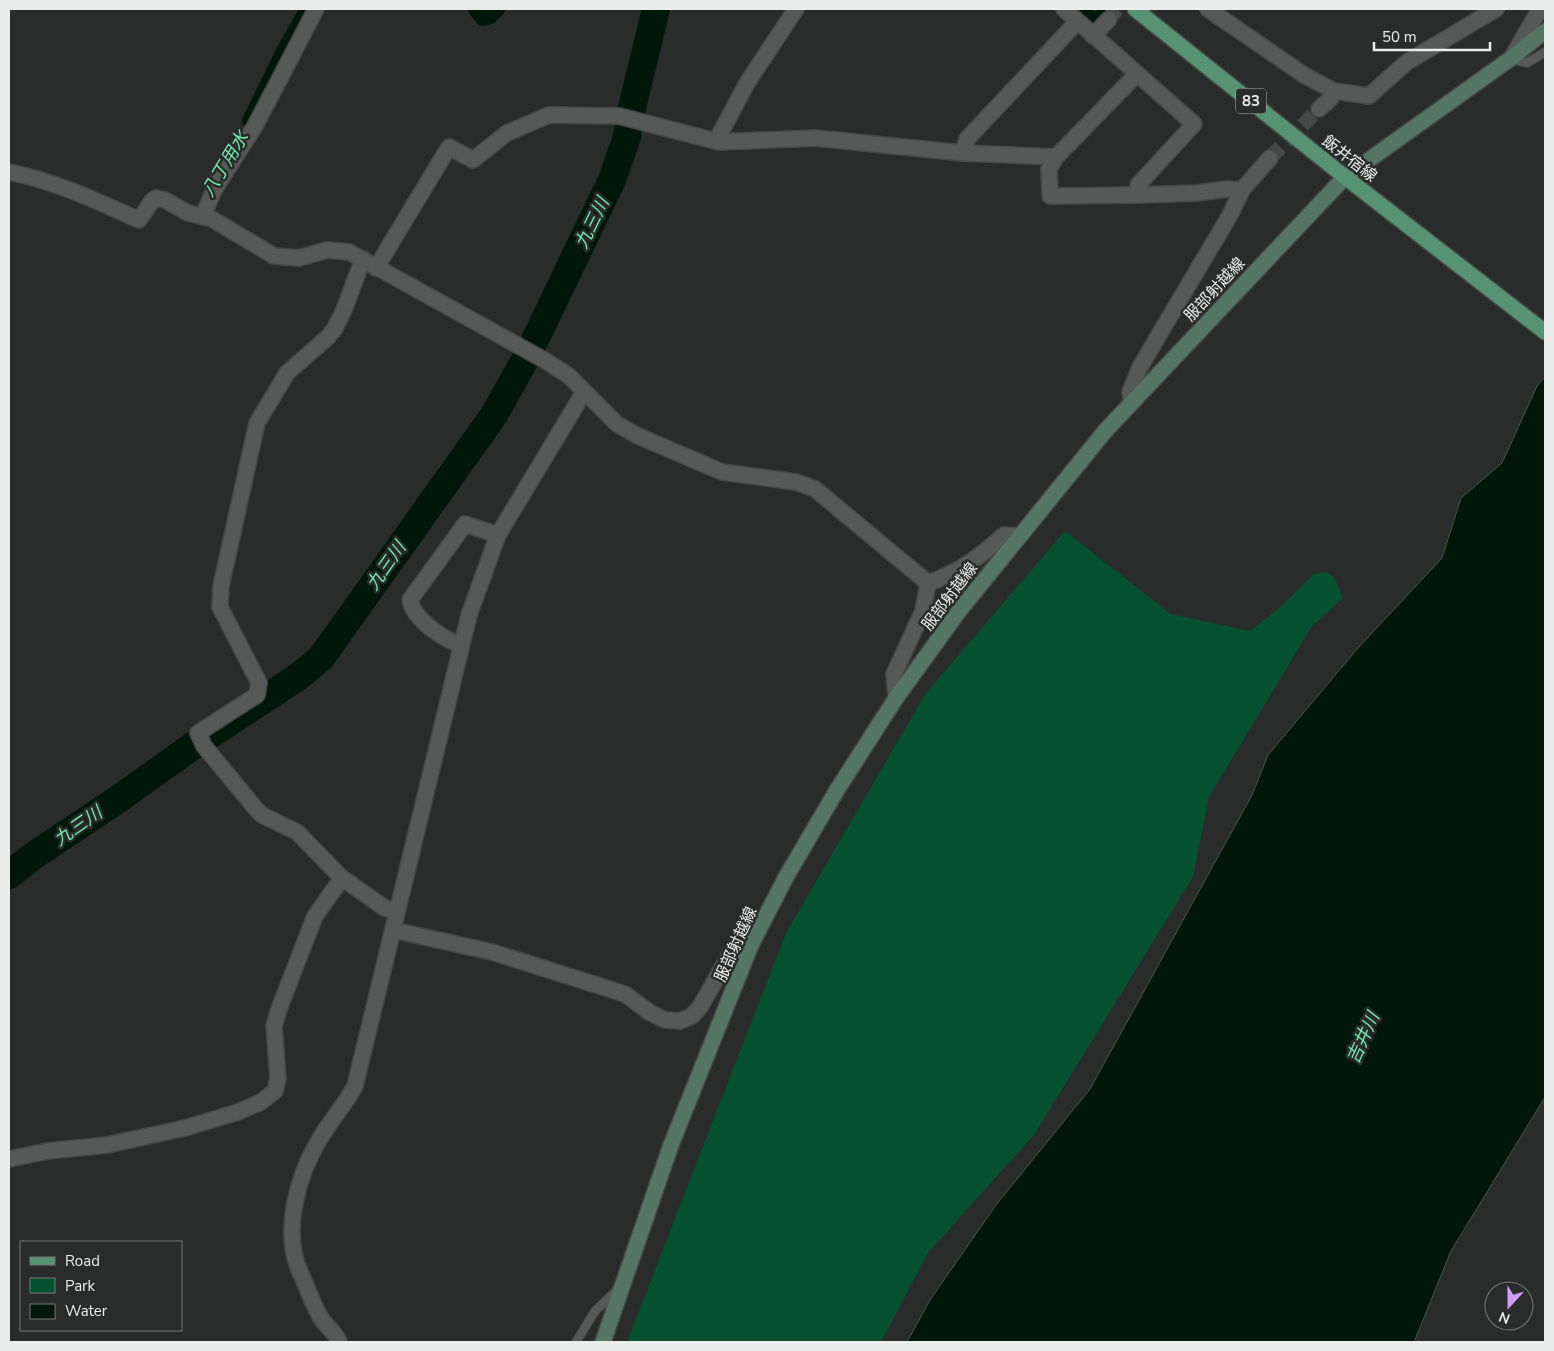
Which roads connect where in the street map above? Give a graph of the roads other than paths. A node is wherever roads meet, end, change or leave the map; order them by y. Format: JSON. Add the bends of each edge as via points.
{"nodes":[{"id":1,"x":316,"y":9,"type":"edge"},
{"id":2,"x":796,"y":9,"type":"edge"},
{"id":3,"x":1064,"y":9,"type":"edge"},
{"id":4,"x":1135,"y":9,"type":"edge"},
{"id":5,"x":1208,"y":9,"type":"edge"},
{"id":6,"x":1496,"y":9,"type":"edge"},
{"id":7,"x":1540,"y":9,"type":"edge"},
{"id":8,"x":1109,"y":19,"type":"tunnel mouth"},
{"id":9,"x":1077,"y":22,"type":"junction"},
{"id":10,"x":1545,"y":31,"type":"edge"},
{"id":11,"x":1093,"y":36,"type":"junction"},
{"id":12,"x":1545,"y":52,"type":"edge"},
{"id":13,"x":1510,"y":59,"type":"junction"},
{"id":14,"x":1136,"y":75,"type":"junction"},
{"id":15,"x":1334,"y":90,"type":"junction"},
{"id":16,"x":1319,"y":109,"type":"tunnel mouth"},
{"id":17,"x":719,"y":142,"type":"junction"},
{"id":18,"x":963,"y":153,"type":"junction"},
{"id":19,"x":1056,"y":157,"type":"junction"},
{"id":20,"x":1270,"y":158,"type":"tunnel mouth"},
{"id":21,"x":9,"y":172,"type":"edge"},
{"id":22,"x":1345,"y":177,"type":"junction"},
{"id":23,"x":1242,"y":190,"type":"junction"},
{"id":24,"x":1139,"y":195,"type":"junction"},
{"id":25,"x":203,"y":216,"type":"junction"},
{"id":26,"x":363,"y":259,"type":"junction"},
{"id":27,"x":376,"y":268,"type":"junction"},
{"id":28,"x":1545,"y":332,"type":"edge"},
{"id":29,"x":584,"y":392,"type":"junction"},
{"id":30,"x":1132,"y":403,"type":"junction"},
{"id":31,"x":498,"y":536,"type":"junction"},
{"id":32,"x":1018,"y":536,"type":"junction"},
{"id":33,"x":928,"y":583,"type":"junction"},
{"id":34,"x":461,"y":645,"type":"junction"},
{"id":35,"x":896,"y":698,"type":"junction"},
{"id":36,"x":342,"y":878,"type":"junction"},
{"id":37,"x":397,"y":912,"type":"junction"},
{"id":38,"x":393,"y":930,"type":"junction"},
{"id":39,"x":751,"y":945,"type":"junction"},
{"id":40,"x":9,"y":1159,"type":"edge"},
{"id":41,"x":622,"y":1285,"type":"junction"},
{"id":42,"x":338,"y":1342,"type":"edge"},
{"id":43,"x":576,"y":1342,"type":"edge"},
{"id":44,"x":603,"y":1342,"type":"edge"}],
"edges":[{"from":1,"to":25,"type":"street","via":[[255,126],[214,190]]},
{"from":2,"to":17,"type":"street","via":[[747,83],[720,134]]},
{"from":3,"to":9,"type":"street"},
{"from":4,"to":22,"type":"main road","name":"飯井宿線","number":"83"},
{"from":5,"to":15,"type":"street","via":[[1304,74]]},
{"from":6,"to":15,"type":"street","via":[[1407,62],[1369,96]]},
{"from":7,"to":13,"type":"street"},
{"from":8,"to":11,"type":"street"},
{"from":9,"to":11,"type":"street"},
{"from":9,"to":18,"type":"street","via":[[966,139]]},
{"from":10,"to":13,"type":"main road","name":"服部射越線"},
{"from":11,"to":14,"type":"street"},
{"from":12,"to":13,"type":"lane","via":[[1527,63]]},
{"from":13,"to":22,"type":"main road","name":"服部射越線"},
{"from":14,"to":19,"type":"street"},
{"from":14,"to":24,"type":"street","via":[[1194,124],[1138,185]]},
{"from":15,"to":16,"type":"street","via":[[1331,98]]},
{"from":17,"to":18,"type":"street","via":[[815,138]]},
{"from":17,"to":27,"type":"street","via":[[619,116],[549,115],[507,132],[473,160],[449,147]]},
{"from":18,"to":19,"type":"street"},
{"from":19,"to":24,"type":"street","via":[[1049,169],[1050,196]]},
{"from":20,"to":23,"type":"street"},
{"from":21,"to":25,"type":"street","via":[[30,176],[85,196],[139,220],[156,198],[188,213]]},
{"from":22,"to":28,"type":"main road","name":"飯井宿線","number":"83"},
{"from":22,"to":30,"type":"main road","name":"服部射越線"},
{"from":23,"to":24,"type":"street"},
{"from":23,"to":30,"type":"street","via":[[1140,367],[1130,392]]},
{"from":25,"to":26,"type":"street","via":[[274,256],[299,258],[339,250]]},
{"from":26,"to":27,"type":"street"},
{"from":26,"to":36,"type":"street","via":[[334,328],[322,343],[287,373],[258,423],[220,586],[220,607],[259,688],[257,695],[198,733],[204,746],[256,809],[298,832]]},
{"from":27,"to":29,"type":"street","via":[[546,361],[569,376]]},
{"from":29,"to":31,"type":"street"},
{"from":29,"to":33,"type":"street","via":[[616,424],[685,458],[722,472],[796,482],[816,489]]},
{"from":30,"to":32,"type":"main road","name":"服部射越線"},
{"from":31,"to":34,"type":"street"},
{"from":31,"to":34,"type":"street","via":[[465,524],[410,600],[412,610],[447,640]]},
{"from":32,"to":33,"type":"street","via":[[1004,535],[950,576]]},
{"from":32,"to":35,"type":"main road","name":"服部射越線"},
{"from":33,"to":35,"type":"street","via":[[923,610],[894,674]]},
{"from":34,"to":37,"type":"street"},
{"from":35,"to":39,"type":"main road","name":"服部射越線","via":[[837,790]]},
{"from":36,"to":37,"type":"street","via":[[385,908]]},
{"from":36,"to":40,"type":"street","via":[[315,916],[279,1009],[274,1026],[278,1078],[275,1091],[261,1102],[238,1112],[185,1128],[108,1145]]},
{"from":37,"to":38,"type":"street"},
{"from":38,"to":39,"type":"street","via":[[492,952],[625,994],[665,1020],[680,1021],[692,1016],[700,1007],[731,953]]},
{"from":38,"to":42,"type":"street","via":[[355,1086],[319,1140],[297,1191],[292,1234],[294,1259],[322,1320]]},
{"from":39,"to":41,"type":"main road","name":"服部射越線","via":[[671,1144]]},
{"from":41,"to":43,"type":"lane","via":[[595,1311]]},
{"from":41,"to":44,"type":"main road","name":"服部射越線"}]}
